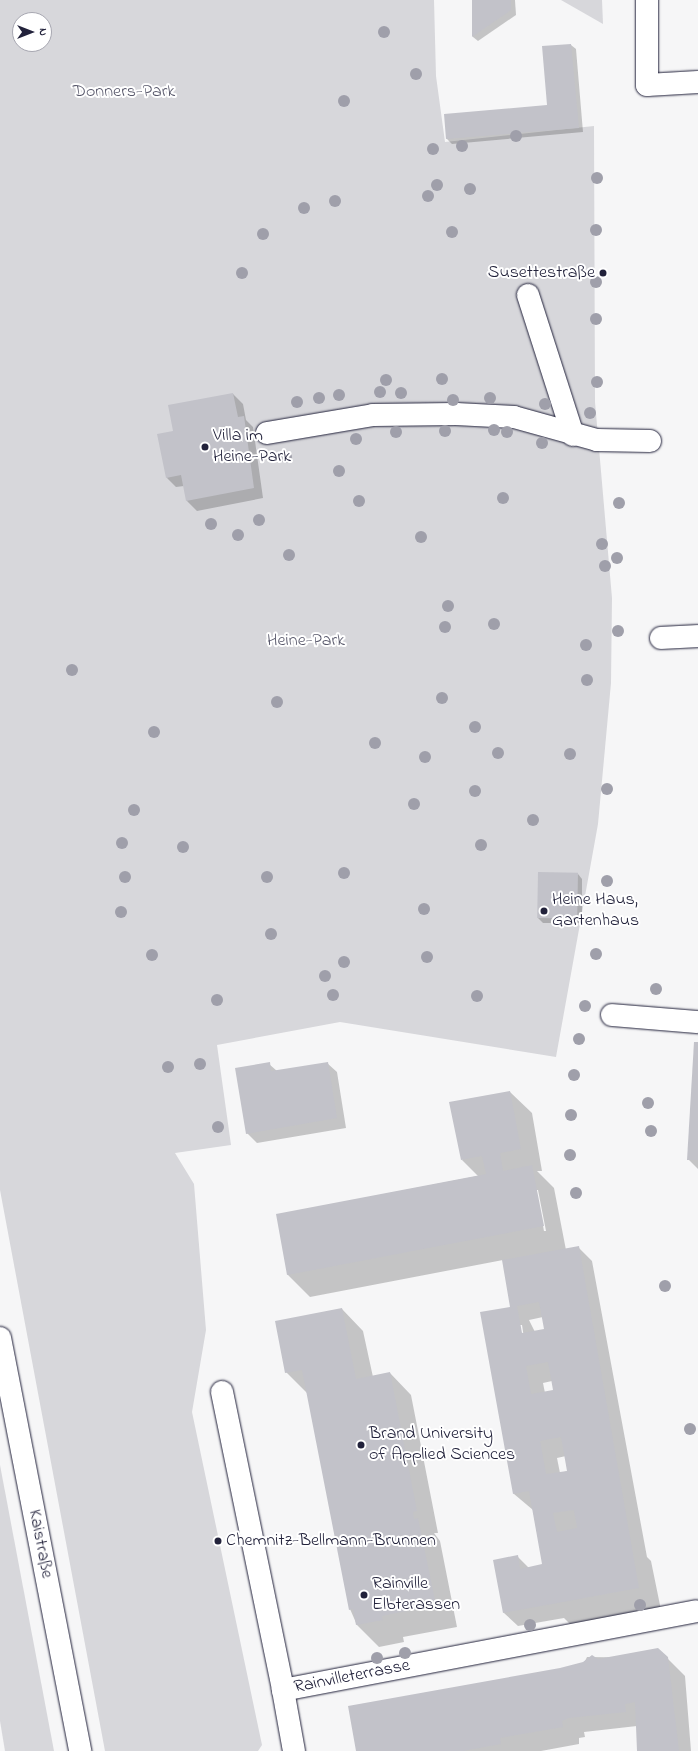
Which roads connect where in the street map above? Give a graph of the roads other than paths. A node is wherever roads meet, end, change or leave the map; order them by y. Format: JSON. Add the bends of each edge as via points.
{"nodes":[{"id":1,"x":646,"y":0,"type":"edge"},
{"id":2,"x":698,"y":82,"type":"edge"},
{"id":3,"x":528,"y":295,"type":"dead end"},
{"id":4,"x":267,"y":433,"type":"dead end"},
{"id":5,"x":573,"y":435,"type":"junction"},
{"id":6,"x":650,"y":441,"type":"dead end"},
{"id":7,"x":698,"y":636,"type":"edge"},
{"id":8,"x":661,"y":638,"type":"dead end"},
{"id":9,"x":612,"y":1015,"type":"dead end"},
{"id":10,"x":698,"y":1022,"type":"edge"},
{"id":11,"x":0,"y":1338,"type":"edge"},
{"id":12,"x":222,"y":1392,"type":"dead end"},
{"id":13,"x":696,"y":1611,"type":"dead end"},
{"id":14,"x":284,"y":1690,"type":"junction"},
{"id":15,"x":80,"y":1751,"type":"edge"},
{"id":16,"x":294,"y":1751,"type":"edge"}],
"edges":[{"from":1,"to":2,"type":"street","via":[[647,85]]},
{"from":3,"to":5,"type":"street"},
{"from":4,"to":5,"type":"street","via":[[373,415],[440,414],[514,418]]},
{"from":5,"to":6,"type":"street","via":[[619,442]]},
{"from":7,"to":8,"type":"street"},
{"from":9,"to":10,"type":"street"},
{"from":11,"to":15,"type":"street","name":"Kaistraße"},
{"from":12,"to":14,"type":"street","name":"Rainvilleterrasse"},
{"from":13,"to":14,"type":"street","name":"Rainvilleterrasse"},
{"from":14,"to":16,"type":"street"}]}
